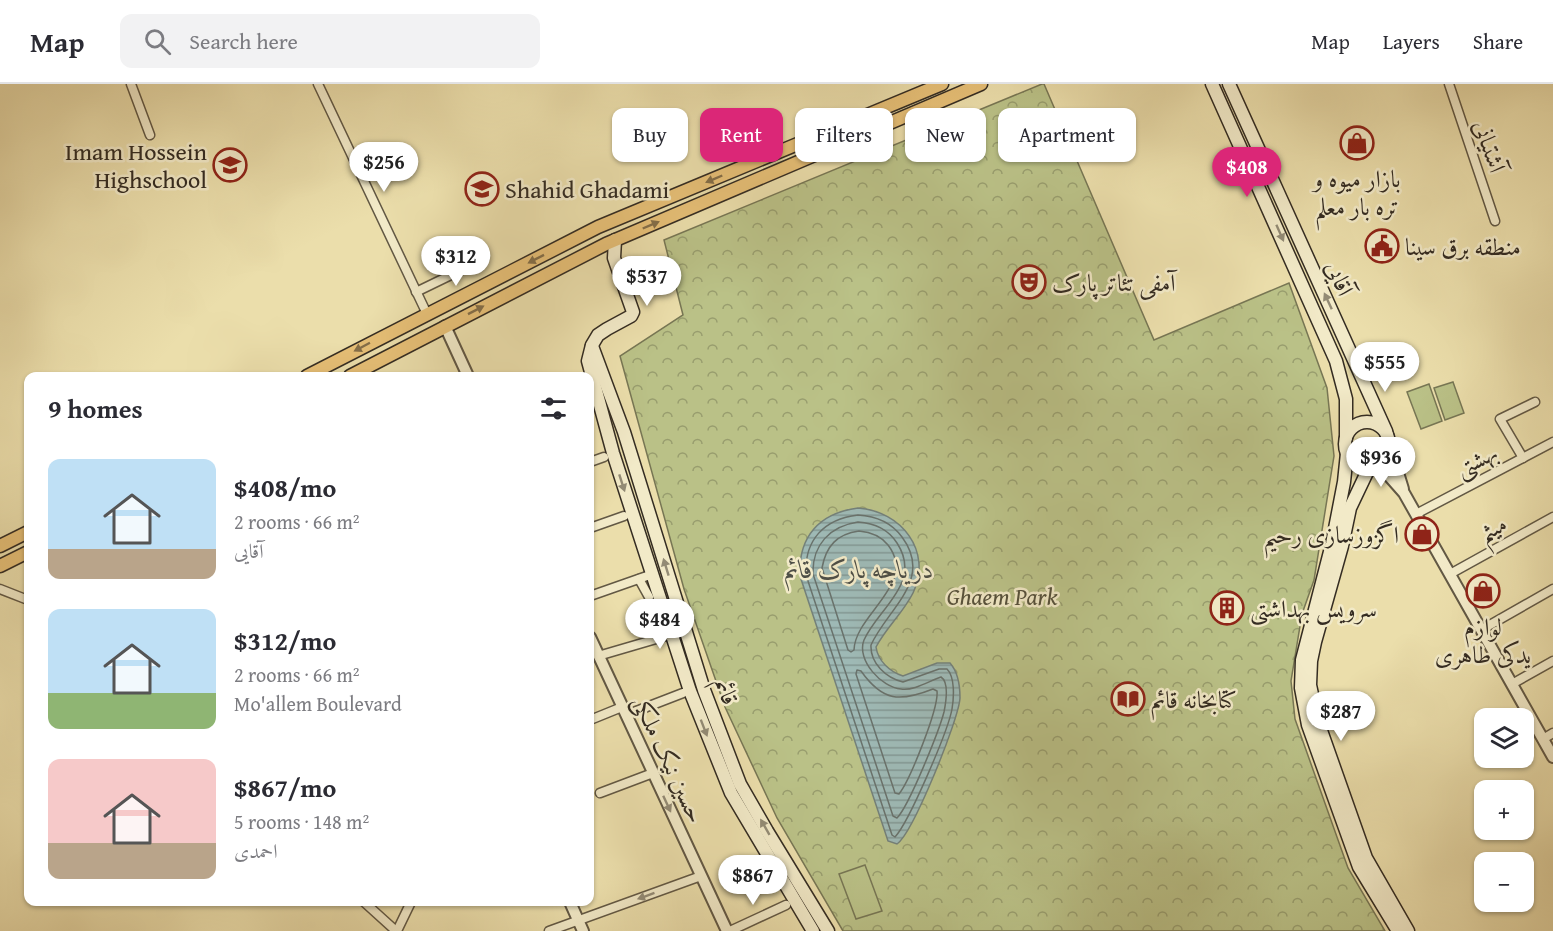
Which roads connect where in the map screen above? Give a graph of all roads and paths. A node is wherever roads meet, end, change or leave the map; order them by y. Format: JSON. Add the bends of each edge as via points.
{"nodes":[{"id":1,"x":130,"y":84,"type":"edge"},
{"id":2,"x":318,"y":84,"type":"edge"},
{"id":3,"x":940,"y":84,"type":"edge"},
{"id":4,"x":981,"y":84,"type":"edge"},
{"id":5,"x":1212,"y":84,"type":"edge"},
{"id":6,"x":1229,"y":84,"type":"edge"},
{"id":7,"x":1449,"y":84,"type":"edge"},
{"id":8,"x":150,"y":135,"type":"dead end"},
{"id":9,"x":1495,"y":221,"type":"dead end"},
{"id":10,"x":615,"y":240,"type":"junction"},
{"id":11,"x":484,"y":259,"type":"dead end"},
{"id":12,"x":416,"y":292,"type":"junction"},
{"id":13,"x":427,"y":314,"type":"junction"},
{"id":14,"x":445,"y":326,"type":"junction"},
{"id":15,"x":592,"y":345,"type":"junction"},
{"id":16,"x":315,"y":372,"type":"edge"},
{"id":17,"x":358,"y":372,"type":"edge"},
{"id":18,"x":466,"y":372,"type":"edge"},
{"id":19,"x":591,"y":372,"type":"edge"},
{"id":20,"x":594,"y":384,"type":"edge"},
{"id":21,"x":1535,"y":402,"type":"dead end"},
{"id":22,"x":1346,"y":438,"type":"junction"},
{"id":23,"x":1388,"y":440,"type":"junction"},
{"id":24,"x":1553,"y":442,"type":"edge"},
{"id":25,"x":1347,"y":453,"type":"junction"},
{"id":26,"x":604,"y":457,"type":"dead end"},
{"id":27,"x":1523,"y":458,"type":"junction"},
{"id":28,"x":594,"y":461,"type":"edge"},
{"id":29,"x":1370,"y":466,"type":"junction"},
{"id":30,"x":1404,"y":493,"type":"junction"},
{"id":31,"x":1416,"y":514,"type":"junction"},
{"id":32,"x":624,"y":516,"type":"dead end"},
{"id":33,"x":1553,"y":517,"type":"edge"},
{"id":34,"x":594,"y":527,"type":"edge"},
{"id":35,"x":24,"y":534,"type":"edge"},
{"id":36,"x":1337,"y":545,"type":"junction"},
{"id":37,"x":0,"y":546,"type":"edge"},
{"id":38,"x":24,"y":554,"type":"edge"},
{"id":39,"x":0,"y":566,"type":"edge"},
{"id":40,"x":1450,"y":574,"type":"junction"},
{"id":41,"x":0,"y":589,"type":"edge"},
{"id":42,"x":1553,"y":589,"type":"edge"},
{"id":43,"x":594,"y":595,"type":"edge"},
{"id":44,"x":649,"y":597,"type":"dead end"},
{"id":45,"x":24,"y":598,"type":"edge"},
{"id":46,"x":1481,"y":630,"type":"junction"},
{"id":47,"x":663,"y":637,"type":"dead end"},
{"id":48,"x":594,"y":646,"type":"edge"},
{"id":49,"x":598,"y":656,"type":"junction"},
{"id":50,"x":1553,"y":661,"type":"edge"},
{"id":51,"x":1512,"y":684,"type":"junction"},
{"id":52,"x":683,"y":693,"type":"dead end"},
{"id":53,"x":624,"y":711,"type":"junction"},
{"id":54,"x":594,"y":719,"type":"edge"},
{"id":55,"x":1553,"y":733,"type":"edge"},
{"id":56,"x":1543,"y":739,"type":"junction"},
{"id":57,"x":1553,"y":757,"type":"edge"},
{"id":58,"x":653,"y":772,"type":"junction"},
{"id":59,"x":600,"y":793,"type":"dead end"},
{"id":60,"x":701,"y":876,"type":"junction"},
{"id":61,"x":786,"y":905,"type":"dead end"},
{"id":62,"x":369,"y":906,"type":"edge"},
{"id":63,"x":409,"y":906,"type":"edge"},
{"id":64,"x":572,"y":906,"type":"edge"},
{"id":65,"x":578,"y":920,"type":"junction"},
{"id":66,"x":397,"y":931,"type":"edge"},
{"id":67,"x":549,"y":931,"type":"edge"},
{"id":68,"x":583,"y":931,"type":"edge"},
{"id":69,"x":728,"y":931,"type":"edge"},
{"id":70,"x":813,"y":931,"type":"edge"},
{"id":71,"x":828,"y":931,"type":"edge"},
{"id":72,"x":1398,"y":931,"type":"edge"},
{"id":73,"x":1408,"y":931,"type":"edge"}],
"edges":[{"from":1,"to":8,"type":"street"},
{"from":2,"to":12,"type":"street"},
{"from":3,"to":13,"type":"main road","one_way":true,"via":[[598,227]]},
{"from":10,"to":4,"type":"main road","one_way":true},
{"from":5,"to":22,"type":"main road","name":"آقایی","one_way":true,"via":[[1336,362],[1346,399]]},
{"from":23,"to":6,"type":"main road","name":"آقایی","one_way":true},
{"from":7,"to":9,"type":"street","name":"آشتیانی"},
{"from":14,"to":10,"type":"main road","one_way":true},
{"from":10,"to":15,"type":"main road","via":[[614,258],[633,312],[598,335]]},
{"from":11,"to":12,"type":"street"},
{"from":12,"to":13,"type":"street"},
{"from":13,"to":16,"type":"main road","one_way":true},
{"from":14,"to":17,"type":"main road"},
{"from":14,"to":18,"type":"street"},
{"from":15,"to":19,"type":"main road","name":"قائم","one_way":true,"via":[[588,362]]},
{"from":71,"to":15,"type":"main road","name":"قائم","one_way":true,"via":[[740,784],[704,690],[624,432]]},
{"from":20,"to":70,"type":"main road","name":"قائم","one_way":true,"via":[[701,721],[730,793]]},
{"from":21,"to":27,"type":"street","name":"بهشتی","via":[[1500,419]]},
{"from":22,"to":23,"type":"main road","via":[[1354,427],[1368,422],[1381,428]]},
{"from":22,"to":25,"type":"main road"},
{"from":23,"to":29,"type":"main road","via":[[1382,459]]},
{"from":23,"to":30,"type":"street","name":"آقایی"},
{"from":24,"to":27,"type":"street","name":"بهشتی"},
{"from":25,"to":29,"type":"main road","via":[[1356,463]]},
{"from":25,"to":36,"type":"main road"},
{"from":26,"to":28,"type":"street"},
{"from":27,"to":31,"type":"street","name":"بهشتی"},
{"from":29,"to":30,"type":"street","name":"آقایی","via":[[1389,476]]},
{"from":29,"to":36,"type":"main road"},
{"from":30,"to":31,"type":"street","name":"آقایی"},
{"from":31,"to":40,"type":"street","name":"آقایی"},
{"from":32,"to":34,"type":"street"},
{"from":33,"to":40,"type":"street","name":"میثم"},
{"from":35,"to":37,"type":"main road"},
{"from":36,"to":72,"type":"main road","via":[[1302,660],[1302,702],[1359,867]]},
{"from":36,"to":73,"type":"main road","via":[[1311,661],[1313,706],[1366,858]]},
{"from":38,"to":39,"type":"main road"},
{"from":40,"to":46,"type":"street","name":"آقایی"},
{"from":41,"to":45,"type":"street"},
{"from":42,"to":46,"type":"street"},
{"from":43,"to":44,"type":"street","via":[[643,578]]},
{"from":46,"to":51,"type":"street","name":"آقایی"},
{"from":47,"to":49,"type":"street"},
{"from":48,"to":49,"type":"street","name":"حسین نیک ملکی"},
{"from":49,"to":53,"type":"street","name":"حسین نیک ملکی"},
{"from":50,"to":51,"type":"street"},
{"from":51,"to":56,"type":"street","name":"آقایی"},
{"from":52,"to":53,"type":"street"},
{"from":53,"to":54,"type":"street"},
{"from":53,"to":58,"type":"street","name":"حسین نیک ملکی"},
{"from":55,"to":56,"type":"street"},
{"from":56,"to":57,"type":"street","name":"آقایی"},
{"from":58,"to":59,"type":"street"},
{"from":58,"to":60,"type":"street","name":"حسین نیک ملکی","one_way":true},
{"from":60,"to":65,"type":"street","one_way":true},
{"from":60,"to":69,"type":"street","name":"حسین نیک ملکی"},
{"from":61,"to":69,"type":"street"},
{"from":62,"to":66,"type":"street"},
{"from":63,"to":66,"type":"street"},
{"from":64,"to":65,"type":"street"},
{"from":65,"to":67,"type":"street"},
{"from":65,"to":68,"type":"street"}]}
